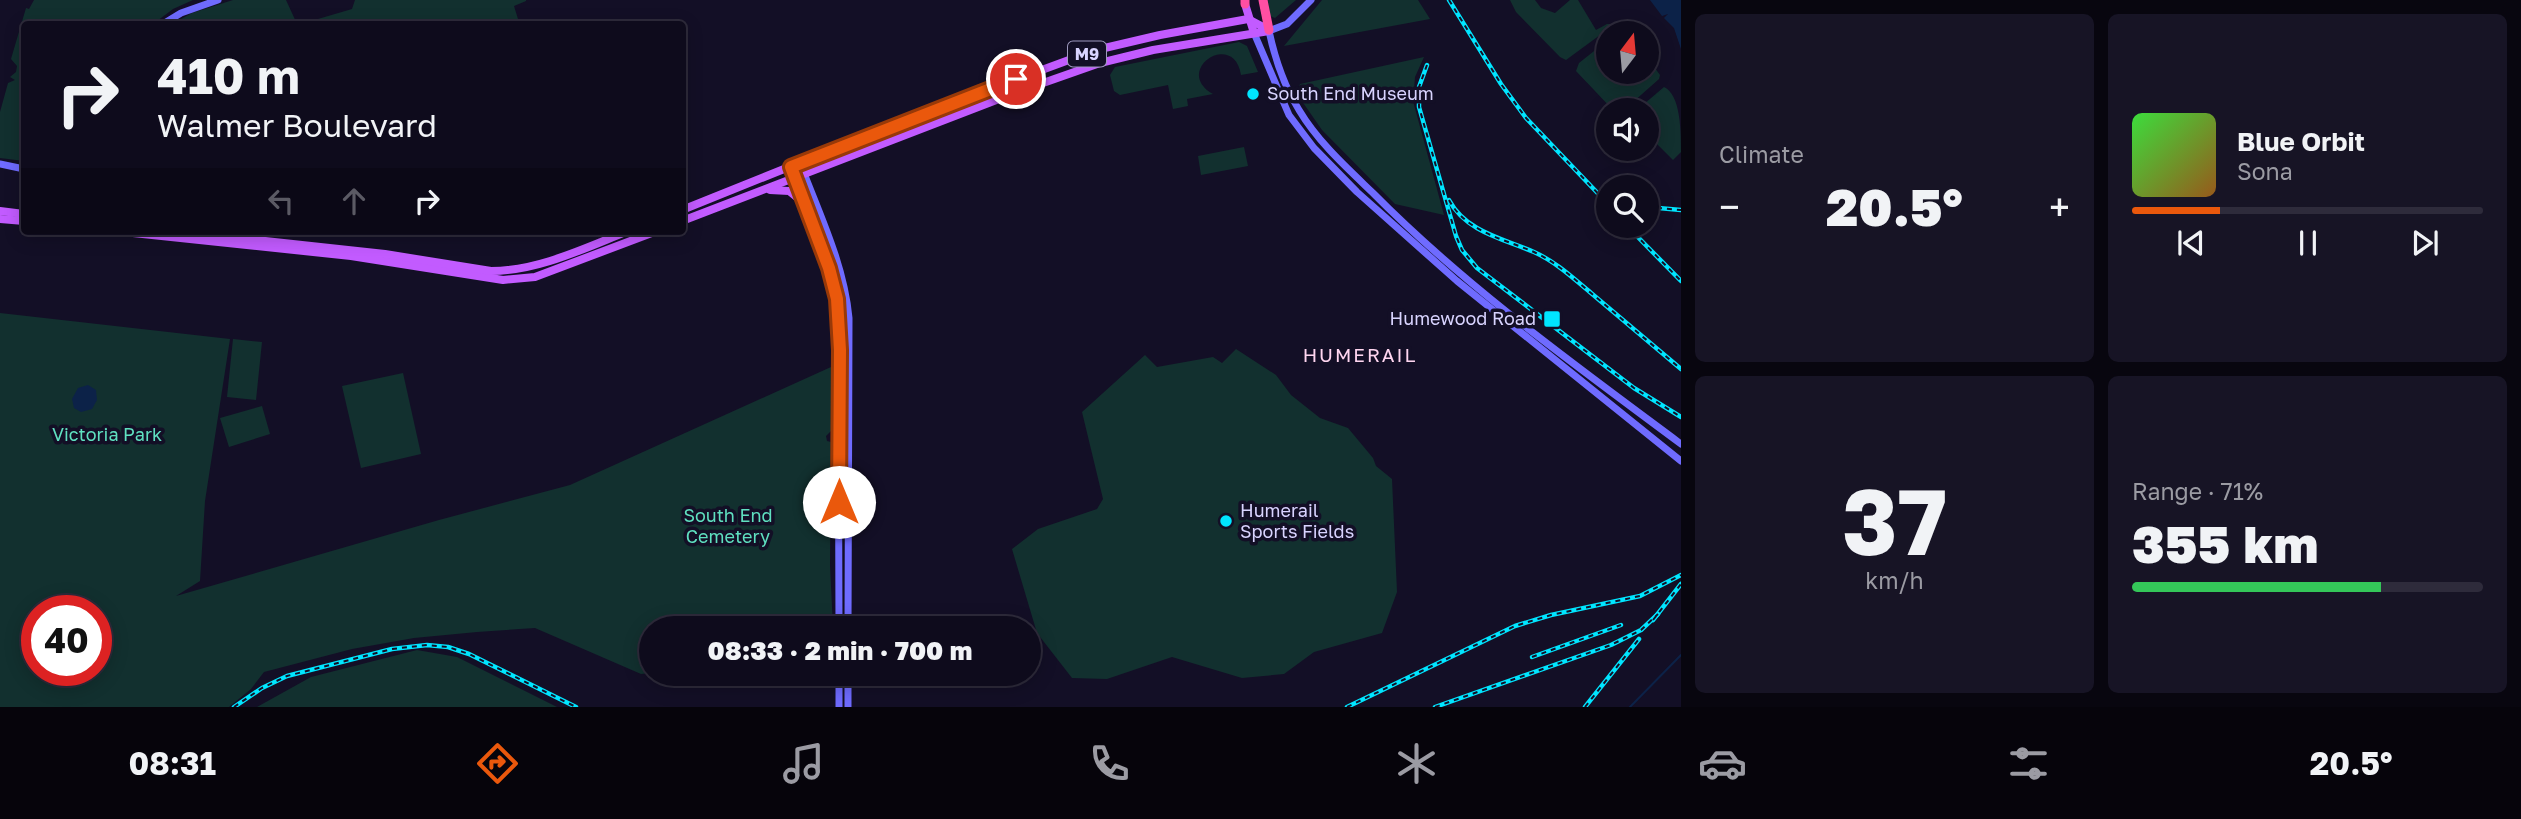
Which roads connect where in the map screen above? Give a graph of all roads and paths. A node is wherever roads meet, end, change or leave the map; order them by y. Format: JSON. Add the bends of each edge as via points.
{"nodes":[{"id":1,"x":218,"y":0,"type":"edge"},
{"id":2,"x":1263,"y":0,"type":"edge"},
{"id":3,"x":1311,"y":0,"type":"edge"},
{"id":4,"x":1244,"y":1,"type":"edge"},
{"id":5,"x":1248,"y":19,"type":"junction"},
{"id":6,"x":168,"y":21,"type":"edge"},
{"id":7,"x":1269,"y":30,"type":"junction"},
{"id":8,"x":1254,"y":33,"type":"junction"},
{"id":9,"x":800,"y":163,"type":"junction"},
{"id":10,"x":0,"y":164,"type":"edge"},
{"id":11,"x":791,"y":167,"type":"junction"},
{"id":12,"x":21,"y":168,"type":"edge"},
{"id":13,"x":804,"y":174,"type":"junction"},
{"id":14,"x":795,"y":178,"type":"junction"},
{"id":15,"x":762,"y":191,"type":"junction"},
{"id":16,"x":804,"y":203,"type":"junction"},
{"id":17,"x":686,"y":208,"type":"edge"},
{"id":18,"x":0,"y":211,"type":"edge"},
{"id":19,"x":21,"y":214,"type":"edge"},
{"id":20,"x":0,"y":219,"type":"edge"},
{"id":21,"x":686,"y":220,"type":"edge"},
{"id":22,"x":21,"y":221,"type":"edge"},
{"id":23,"x":152,"y":235,"type":"edge"},
{"id":24,"x":209,"y":235,"type":"edge"},
{"id":25,"x":617,"y":235,"type":"edge"},
{"id":26,"x":646,"y":235,"type":"edge"},
{"id":27,"x":1681,"y":444,"type":"edge"},
{"id":28,"x":1681,"y":461,"type":"edge"},
{"id":29,"x":839,"y":616,"type":"edge"},
{"id":30,"x":848,"y":616,"type":"edge"},
{"id":31,"x":839,"y":686,"type":"edge"},
{"id":32,"x":848,"y":686,"type":"edge"},
{"id":33,"x":839,"y":704,"type":"edge"},
{"id":34,"x":848,"y":704,"type":"edge"}],
"edges":[{"from":1,"to":6,"type":"main road"},
{"from":2,"to":7,"type":"highway"},
{"from":3,"to":7,"type":"main road","via":[[1287,24]]},
{"from":4,"to":5,"type":"main road"},
{"from":5,"to":7,"type":"main road"},
{"from":5,"to":8,"type":"main road"},
{"from":5,"to":9,"type":"main road","number":"M9","via":[[1096,50]]},
{"from":7,"to":8,"type":"main road","number":"M9"},
{"from":7,"to":27,"type":"main road","via":[[1298,110],[1353,174],[1468,278]]},
{"from":8,"to":13,"type":"main road","number":"M9","via":[[1100,63]]},
{"from":8,"to":28,"type":"main road","via":[[1289,115],[1357,192],[1457,281]]},
{"from":9,"to":11,"type":"main road","number":"M9"},
{"from":9,"to":13,"type":"main road"},
{"from":10,"to":12,"type":"main road"},
{"from":11,"to":14,"type":"main road"},
{"from":11,"to":17,"type":"main road","number":"M9"},
{"from":13,"to":14,"type":"main road","number":"M9"},
{"from":13,"to":30,"type":"main road","via":[[840,268],[848,308]]},
{"from":14,"to":15,"type":"main road","number":"M9"},
{"from":14,"to":16,"type":"main road"},
{"from":15,"to":16,"type":"main road","via":[[785,190]]},
{"from":15,"to":21,"type":"main road","number":"M9"},
{"from":16,"to":29,"type":"main road","via":[[829,268],[838,309]]},
{"from":18,"to":19,"type":"main road"},
{"from":20,"to":22,"type":"main road"},
{"from":23,"to":26,"type":"main road","via":[[351,256],[503,280],[535,277]]},
{"from":24,"to":25,"type":"main road","via":[[499,271],[527,267]]},
{"from":31,"to":33,"type":"main road"},
{"from":32,"to":34,"type":"main road"}]}
